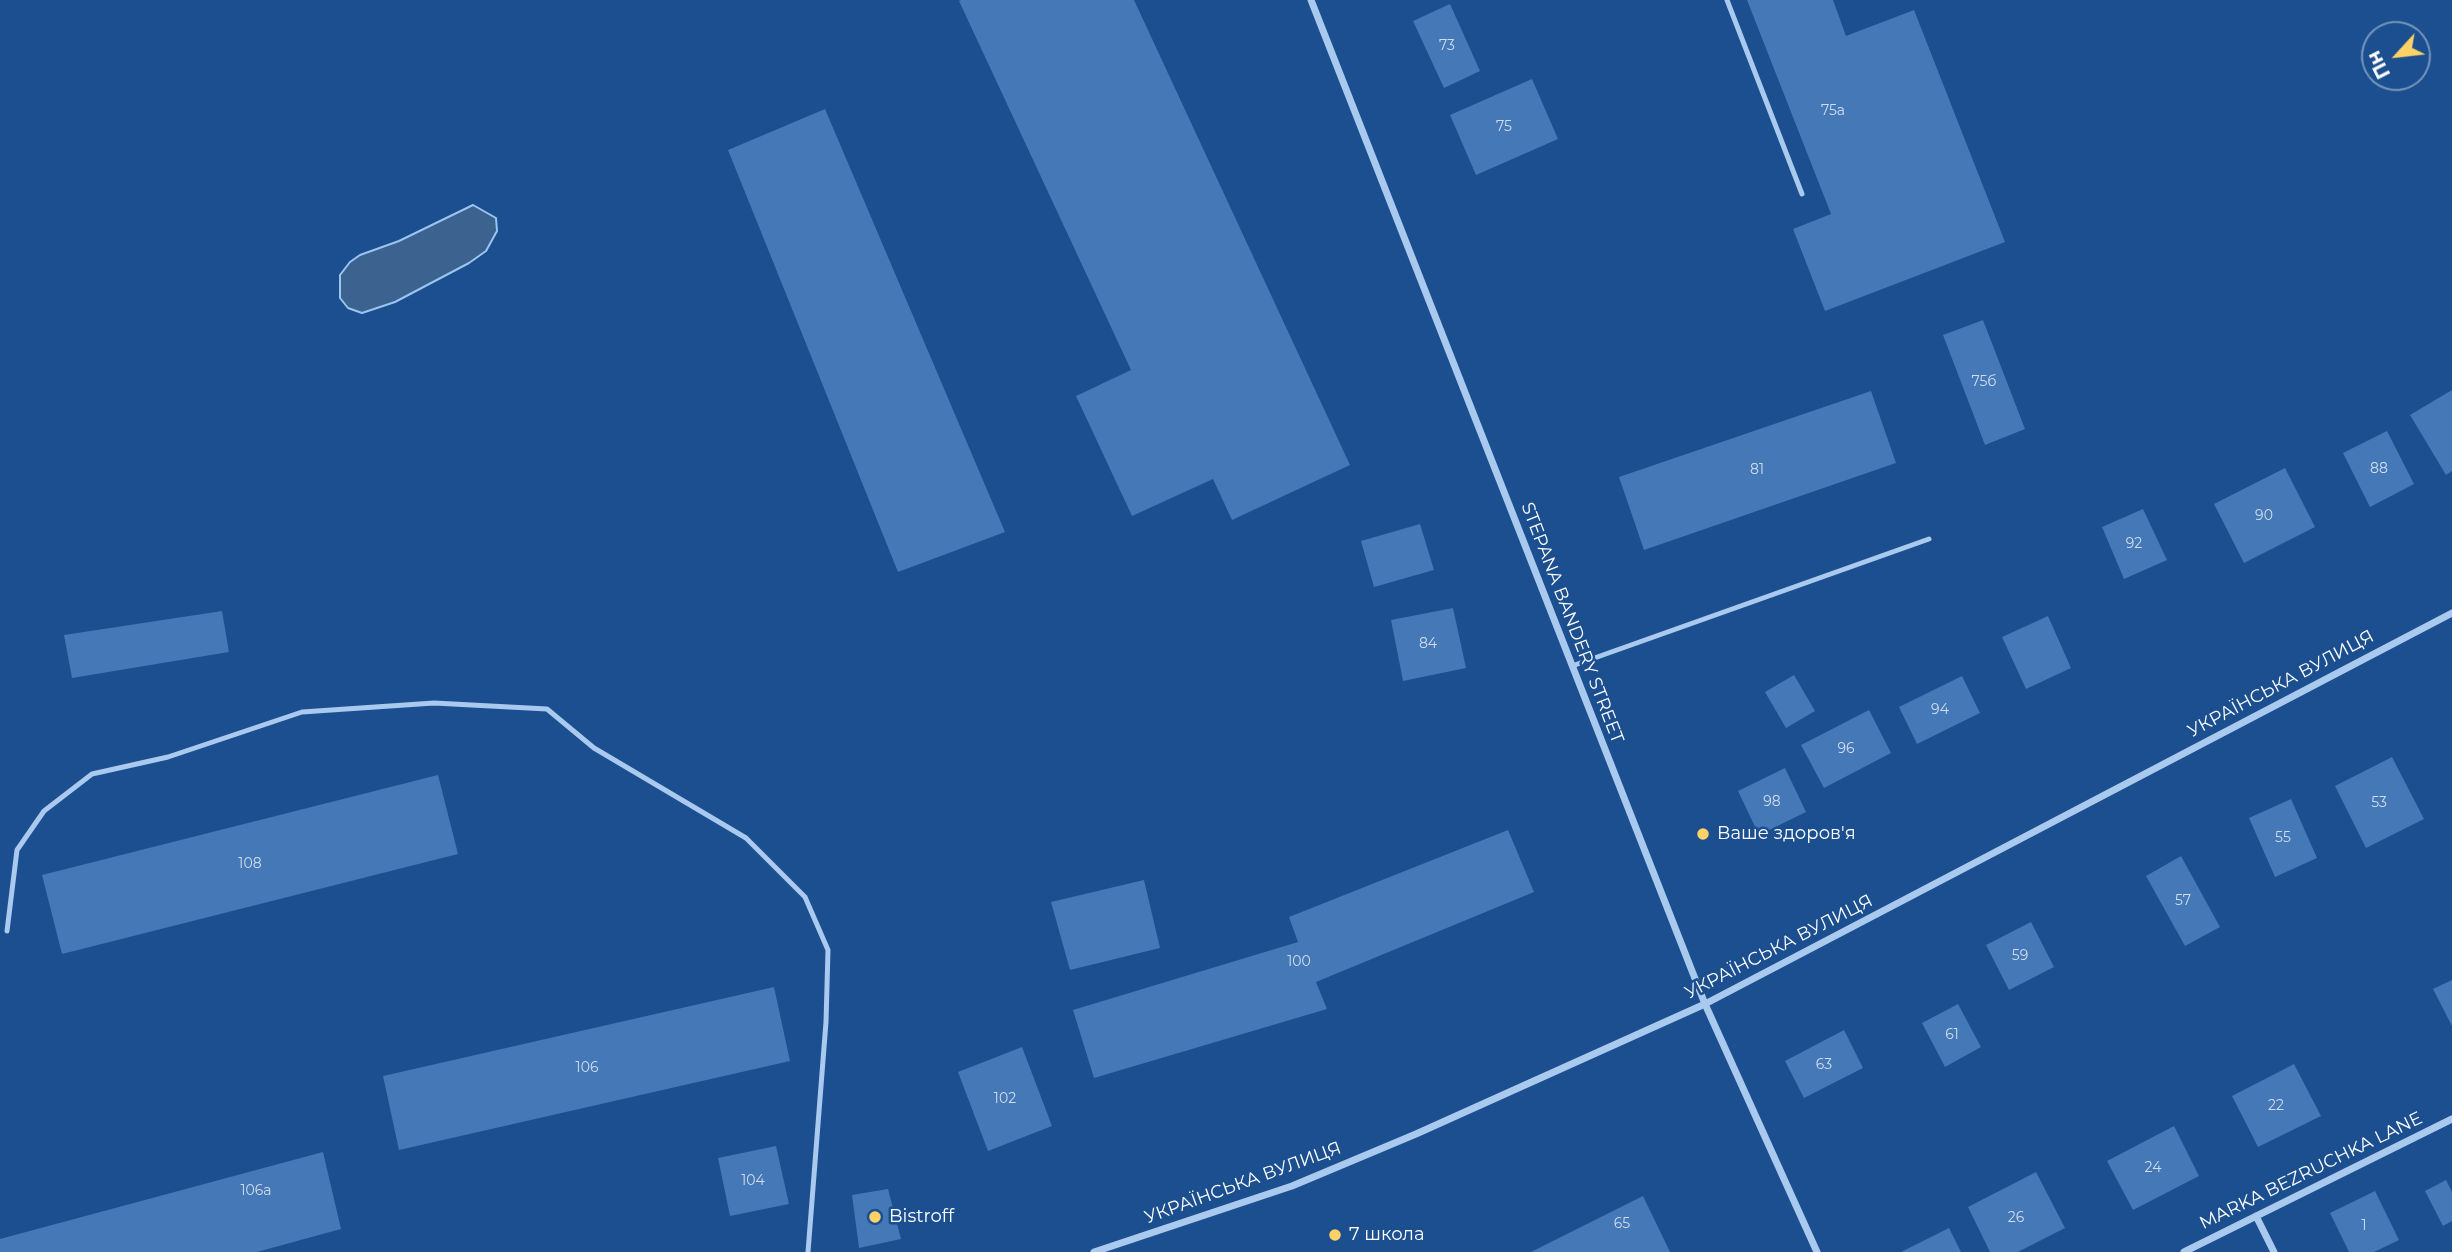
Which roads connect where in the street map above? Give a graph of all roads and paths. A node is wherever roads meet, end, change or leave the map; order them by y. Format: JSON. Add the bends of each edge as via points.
{"nodes":[{"id":1,"x":1311,"y":0,"type":"edge"},
{"id":2,"x":1727,"y":0,"type":"edge"},
{"id":3,"x":1802,"y":194,"type":"dead end"},
{"id":4,"x":1929,"y":539,"type":"dead end"},
{"id":5,"x":2452,"y":613,"type":"edge"},
{"id":6,"x":1572,"y":666,"type":"junction"},
{"id":7,"x":7,"y":931,"type":"dead end"},
{"id":8,"x":1705,"y":1004,"type":"junction"},
{"id":9,"x":2452,"y":1119,"type":"edge"},
{"id":10,"x":2256,"y":1216,"type":"junction"},
{"id":11,"x":808,"y":1252,"type":"edge"},
{"id":12,"x":1094,"y":1252,"type":"edge"},
{"id":13,"x":1817,"y":1252,"type":"edge"},
{"id":14,"x":2184,"y":1252,"type":"edge"},
{"id":15,"x":2274,"y":1252,"type":"edge"}],
"edges":[{"from":1,"to":6,"type":"street","name":"STEPANA BANDERY STREET"},
{"from":2,"to":3,"type":"lane"},
{"from":4,"to":6,"type":"lane"},
{"from":5,"to":8,"type":"street","name":"УКРАЇНСЬКА ВУЛИЦЯ"},
{"from":6,"to":8,"type":"street","name":"STEPANA BANDERY STREET"},
{"from":7,"to":11,"type":"lane","via":[[17,850],[44,811],[92,774],[168,757],[302,712],[434,703],[547,709],[594,748],[746,838],[805,897],[828,950]]},
{"from":8,"to":12,"type":"street","name":"УКРАЇНСЬКА ВУЛИЦЯ","via":[[1292,1186]]},
{"from":8,"to":13,"type":"street","name":"STEPANA BANDERY STREET"},
{"from":9,"to":10,"type":"street","name":"MARKA BEZRUCHKA LANE"},
{"from":10,"to":14,"type":"street","name":"MARKA BEZRUCHKA LANE"},
{"from":10,"to":15,"type":"street"}]}
